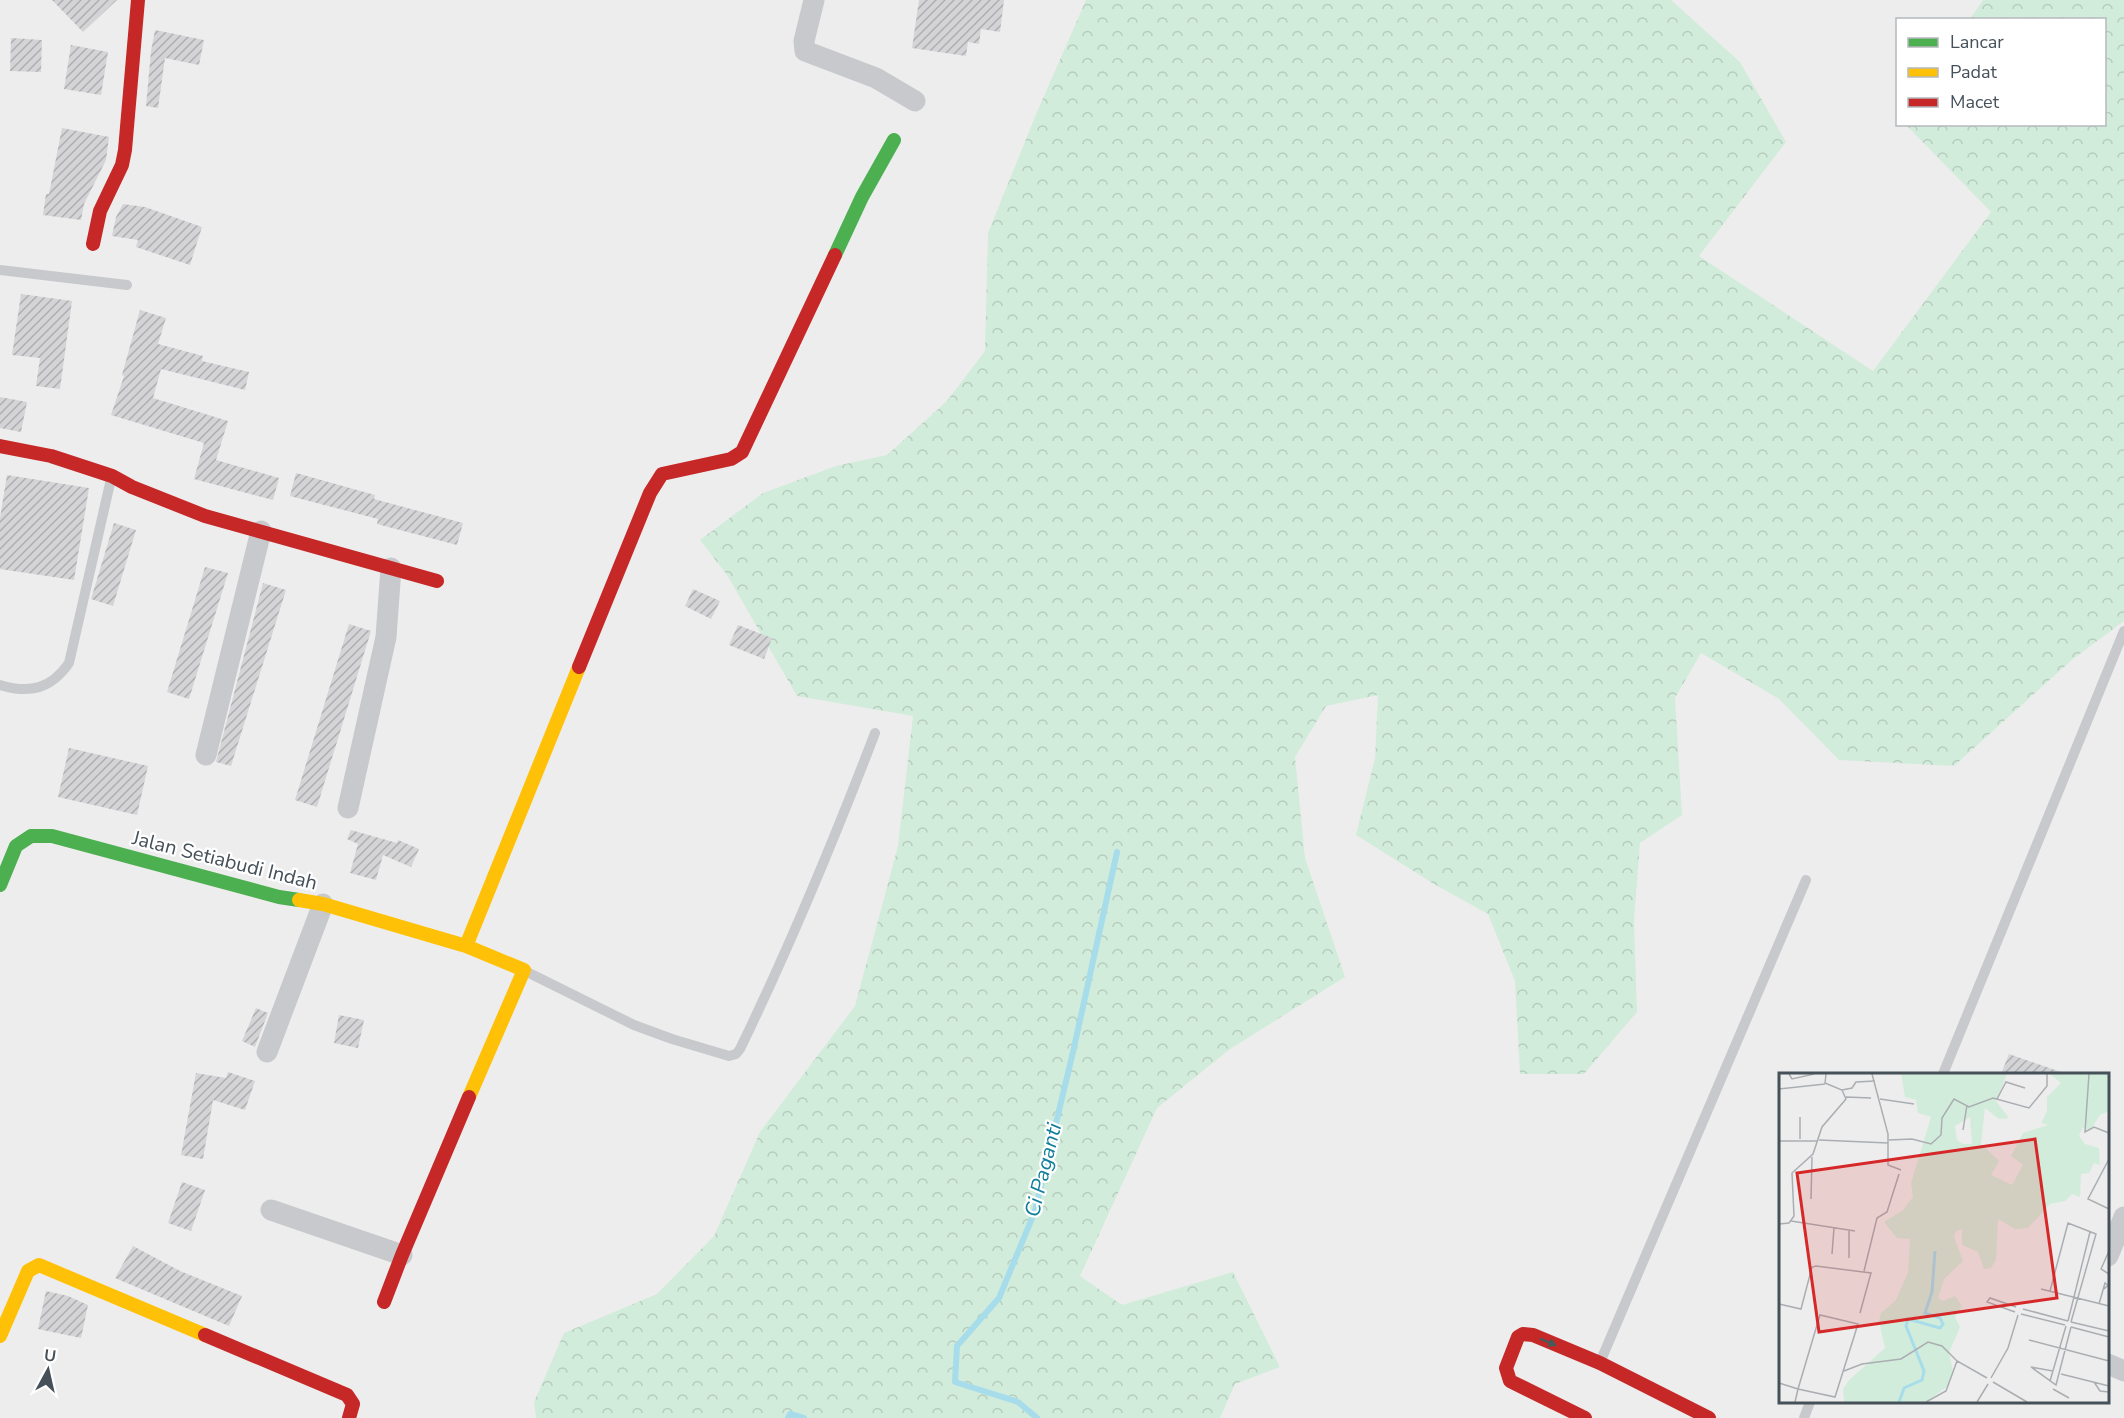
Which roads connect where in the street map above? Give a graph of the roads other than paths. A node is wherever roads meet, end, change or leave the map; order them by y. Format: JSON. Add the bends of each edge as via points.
{"nodes":[{"id":1,"x":138,"y":0,"type":"edge"},
{"id":2,"x":814,"y":0,"type":"edge"},
{"id":3,"x":915,"y":101,"type":"dead end"},
{"id":4,"x":894,"y":140,"type":"dead end"},
{"id":5,"x":93,"y":244,"type":"dead end"},
{"id":6,"x":0,"y":270,"type":"edge"},
{"id":7,"x":127,"y":285,"type":"dead end"},
{"id":8,"x":0,"y":446,"type":"edge"},
{"id":9,"x":112,"y":476,"type":"junction"},
{"id":10,"x":261,"y":531,"type":"junction"},
{"id":11,"x":390,"y":568,"type":"junction"},
{"id":12,"x":437,"y":581,"type":"dead end"},
{"id":13,"x":2124,"y":631,"type":"edge"},
{"id":14,"x":0,"y":685,"type":"edge"},
{"id":15,"x":875,"y":733,"type":"dead end"},
{"id":16,"x":206,"y":755,"type":"dead end"},
{"id":17,"x":348,"y":808,"type":"dead end"},
{"id":18,"x":1806,"y":880,"type":"dead end"},
{"id":19,"x":0,"y":885,"type":"edge"},
{"id":20,"x":323,"y":904,"type":"junction"},
{"id":21,"x":466,"y":946,"type":"junction"},
{"id":22,"x":524,"y":970,"type":"junction"},
{"id":23,"x":267,"y":1052,"type":"dead end"},
{"id":24,"x":1943,"y":1073,"type":"edge"},
{"id":25,"x":271,"y":1209,"type":"dead end"},
{"id":26,"x":2124,"y":1217,"type":"edge"},
{"id":27,"x":2109,"y":1254,"type":"edge"},
{"id":28,"x":402,"y":1255,"type":"junction"},
{"id":29,"x":384,"y":1302,"type":"dead end"},
{"id":30,"x":0,"y":1336,"type":"edge"},
{"id":31,"x":1600,"y":1363,"type":"junction"},
{"id":32,"x":2109,"y":1364,"type":"edge"},
{"id":33,"x":2124,"y":1371,"type":"edge"},
{"id":34,"x":1809,"y":1403,"type":"edge"},
{"id":35,"x":349,"y":1418,"type":"edge"},
{"id":36,"x":1585,"y":1418,"type":"edge"},
{"id":37,"x":1709,"y":1418,"type":"edge"},
{"id":38,"x":1804,"y":1418,"type":"edge"}],
"edges":[{"from":1,"to":5,"type":"street","via":[[125,150],[100,211]]},
{"from":2,"to":3,"type":"street","via":[[804,51],[876,78]]},
{"from":4,"to":21,"type":"street","via":[[862,196],[742,452],[731,459],[662,474],[650,492]]},
{"from":6,"to":7,"type":"lane"},
{"from":8,"to":9,"type":"street","via":[[51,456]]},
{"from":9,"to":10,"type":"street","via":[[205,516]]},
{"from":9,"to":14,"type":"lane","via":[[69,663],[60,676],[44,687],[12,689]]},
{"from":10,"to":11,"type":"street"},
{"from":10,"to":16,"type":"street"},
{"from":11,"to":12,"type":"street"},
{"from":11,"to":17,"type":"street","via":[[386,637]]},
{"from":13,"to":24,"type":"lane"},
{"from":15,"to":22,"type":"lane","via":[[820,871],[736,1054],[729,1056],[634,1025]]},
{"from":18,"to":31,"type":"lane"},
{"from":19,"to":20,"type":"street","name":"Jalan Setiabudi Indah","via":[[16,846],[31,836],[52,836],[279,897]]},
{"from":20,"to":21,"type":"street","name":"Jalan Setiabudi Indah"},
{"from":20,"to":23,"type":"street"},
{"from":21,"to":22,"type":"street","name":"Jalan Setiabudi Indah"},
{"from":22,"to":28,"type":"street"},
{"from":25,"to":28,"type":"street"},
{"from":26,"to":27,"type":"street"},
{"from":28,"to":29,"type":"street"},
{"from":30,"to":35,"type":"street","via":[[28,1271],[39,1265],[347,1395],[353,1404]]},
{"from":36,"to":31,"type":"street","one_way":true,"via":[[1510,1381],[1508,1362],[1523,1334]]},
{"from":31,"to":37,"type":"street"},
{"from":32,"to":33,"type":"street"},
{"from":34,"to":38,"type":"lane"}]}
